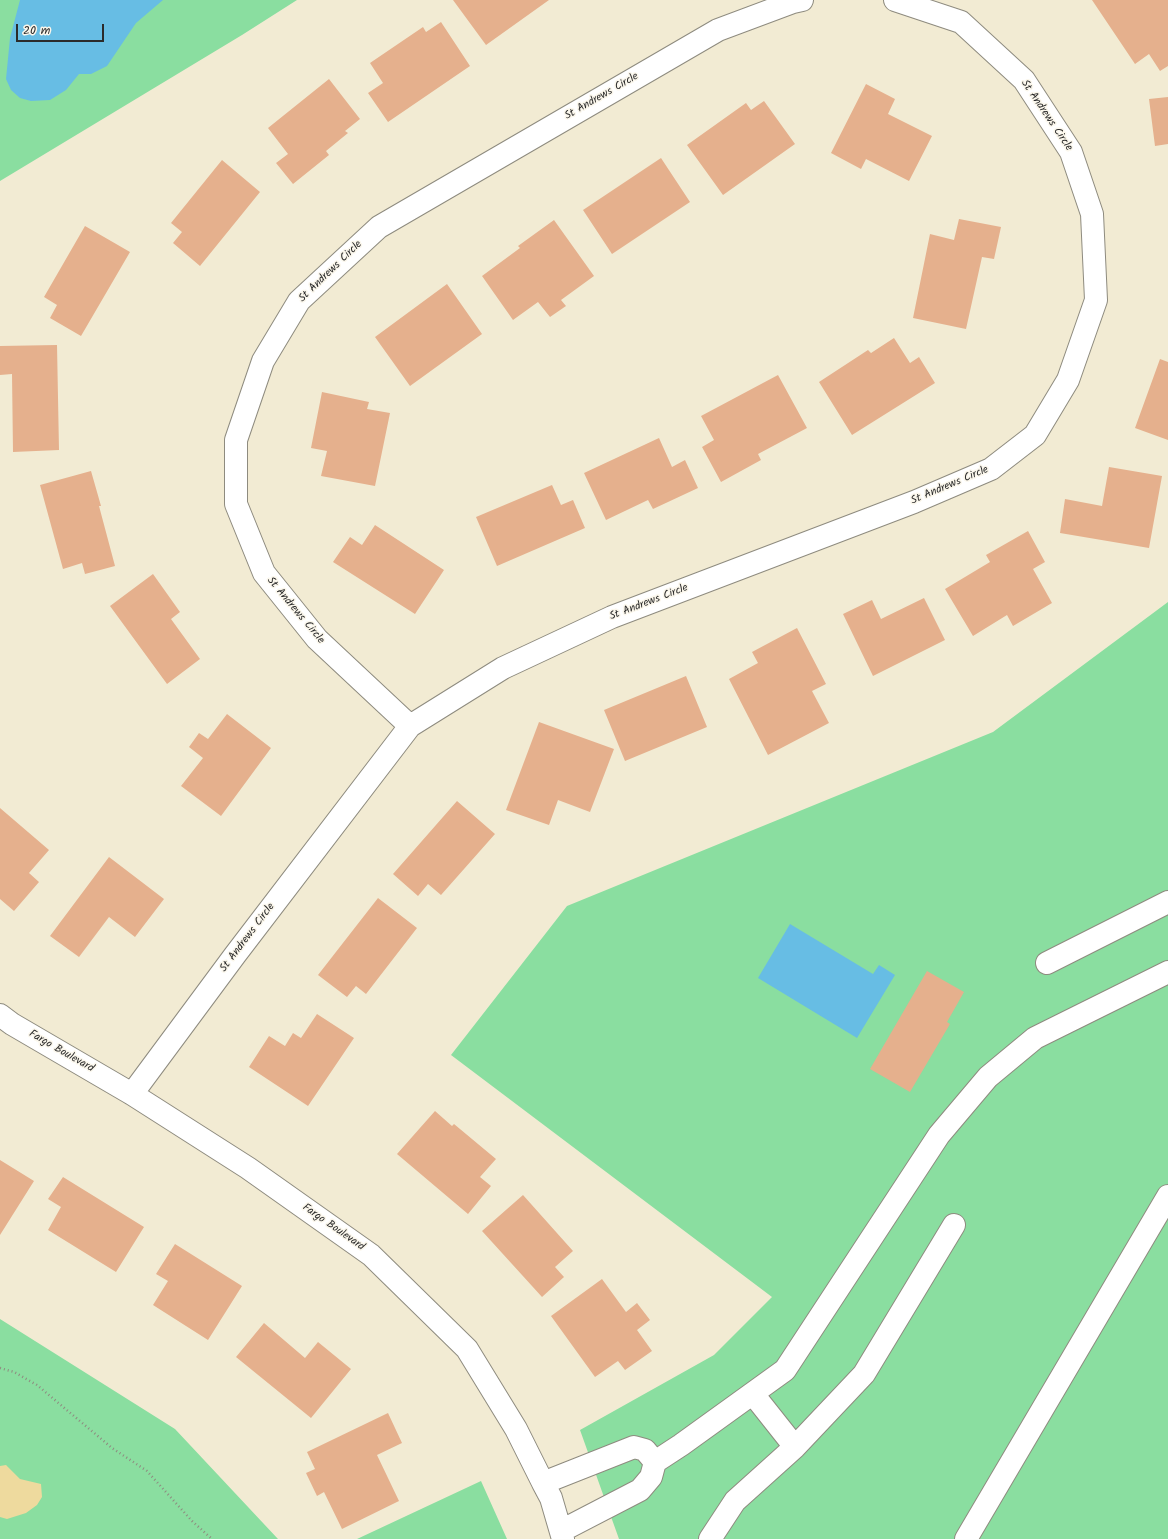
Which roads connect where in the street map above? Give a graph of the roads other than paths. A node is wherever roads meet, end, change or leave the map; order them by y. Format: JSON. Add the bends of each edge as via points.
{"nodes":[{"id":1,"x":802,"y":0,"type":"edge"},
{"id":2,"x":895,"y":0,"type":"edge"},
{"id":3,"x":410,"y":726,"type":"junction"},
{"id":4,"x":1168,"y":902,"type":"edge"},
{"id":5,"x":1047,"y":963,"type":"dead end"},
{"id":6,"x":1168,"y":972,"type":"edge"},
{"id":7,"x":0,"y":1015,"type":"edge"},
{"id":8,"x":132,"y":1094,"type":"junction"},
{"id":9,"x":1168,"y":1196,"type":"edge"},
{"id":10,"x":954,"y":1225,"type":"dead end"},
{"id":11,"x":753,"y":1394,"type":"junction"},
{"id":12,"x":795,"y":1447,"type":"junction"},
{"id":13,"x":655,"y":1462,"type":"junction"},
{"id":14,"x":543,"y":1483,"type":"junction"},
{"id":15,"x":562,"y":1535,"type":"edge"},
{"id":16,"x":710,"y":1539,"type":"edge"},
{"id":17,"x":966,"y":1539,"type":"edge"}],
"edges":[{"from":1,"to":3,"type":"street","name":"St Andrews Circle","via":[[718,30],[379,227],[300,301],[263,361],[236,440],[238,511],[264,573],[317,640]]},
{"from":2,"to":3,"type":"street","name":"St Andrews Circle","via":[[961,22],[1024,80],[1071,152],[1092,214],[1096,300],[1068,380],[1035,435],[991,469],[914,502],[612,617],[503,668]]},
{"from":3,"to":8,"type":"street","name":"St Andrews Circle"},
{"from":4,"to":5,"type":"street"},
{"from":6,"to":11,"type":"street","via":[[1035,1038],[988,1077],[939,1135],[785,1370]]},
{"from":7,"to":8,"type":"street","name":"Fargo Boulevard"},
{"from":8,"to":14,"type":"street","name":"Fargo Boulevard","via":[[248,1168],[372,1255],[468,1349],[516,1429]]},
{"from":9,"to":17,"type":"street"},
{"from":10,"to":12,"type":"street","via":[[864,1374]]},
{"from":11,"to":12,"type":"street"},
{"from":11,"to":13,"type":"street"},
{"from":12,"to":16,"type":"street","via":[[735,1501]]},
{"from":13,"to":14,"type":"street","via":[[645,1450],[634,1447]]},
{"from":13,"to":15,"type":"street","via":[[651,1477],[640,1490]]},
{"from":14,"to":15,"type":"street","name":"Fargo Boulevard","via":[[551,1498]]}]}
